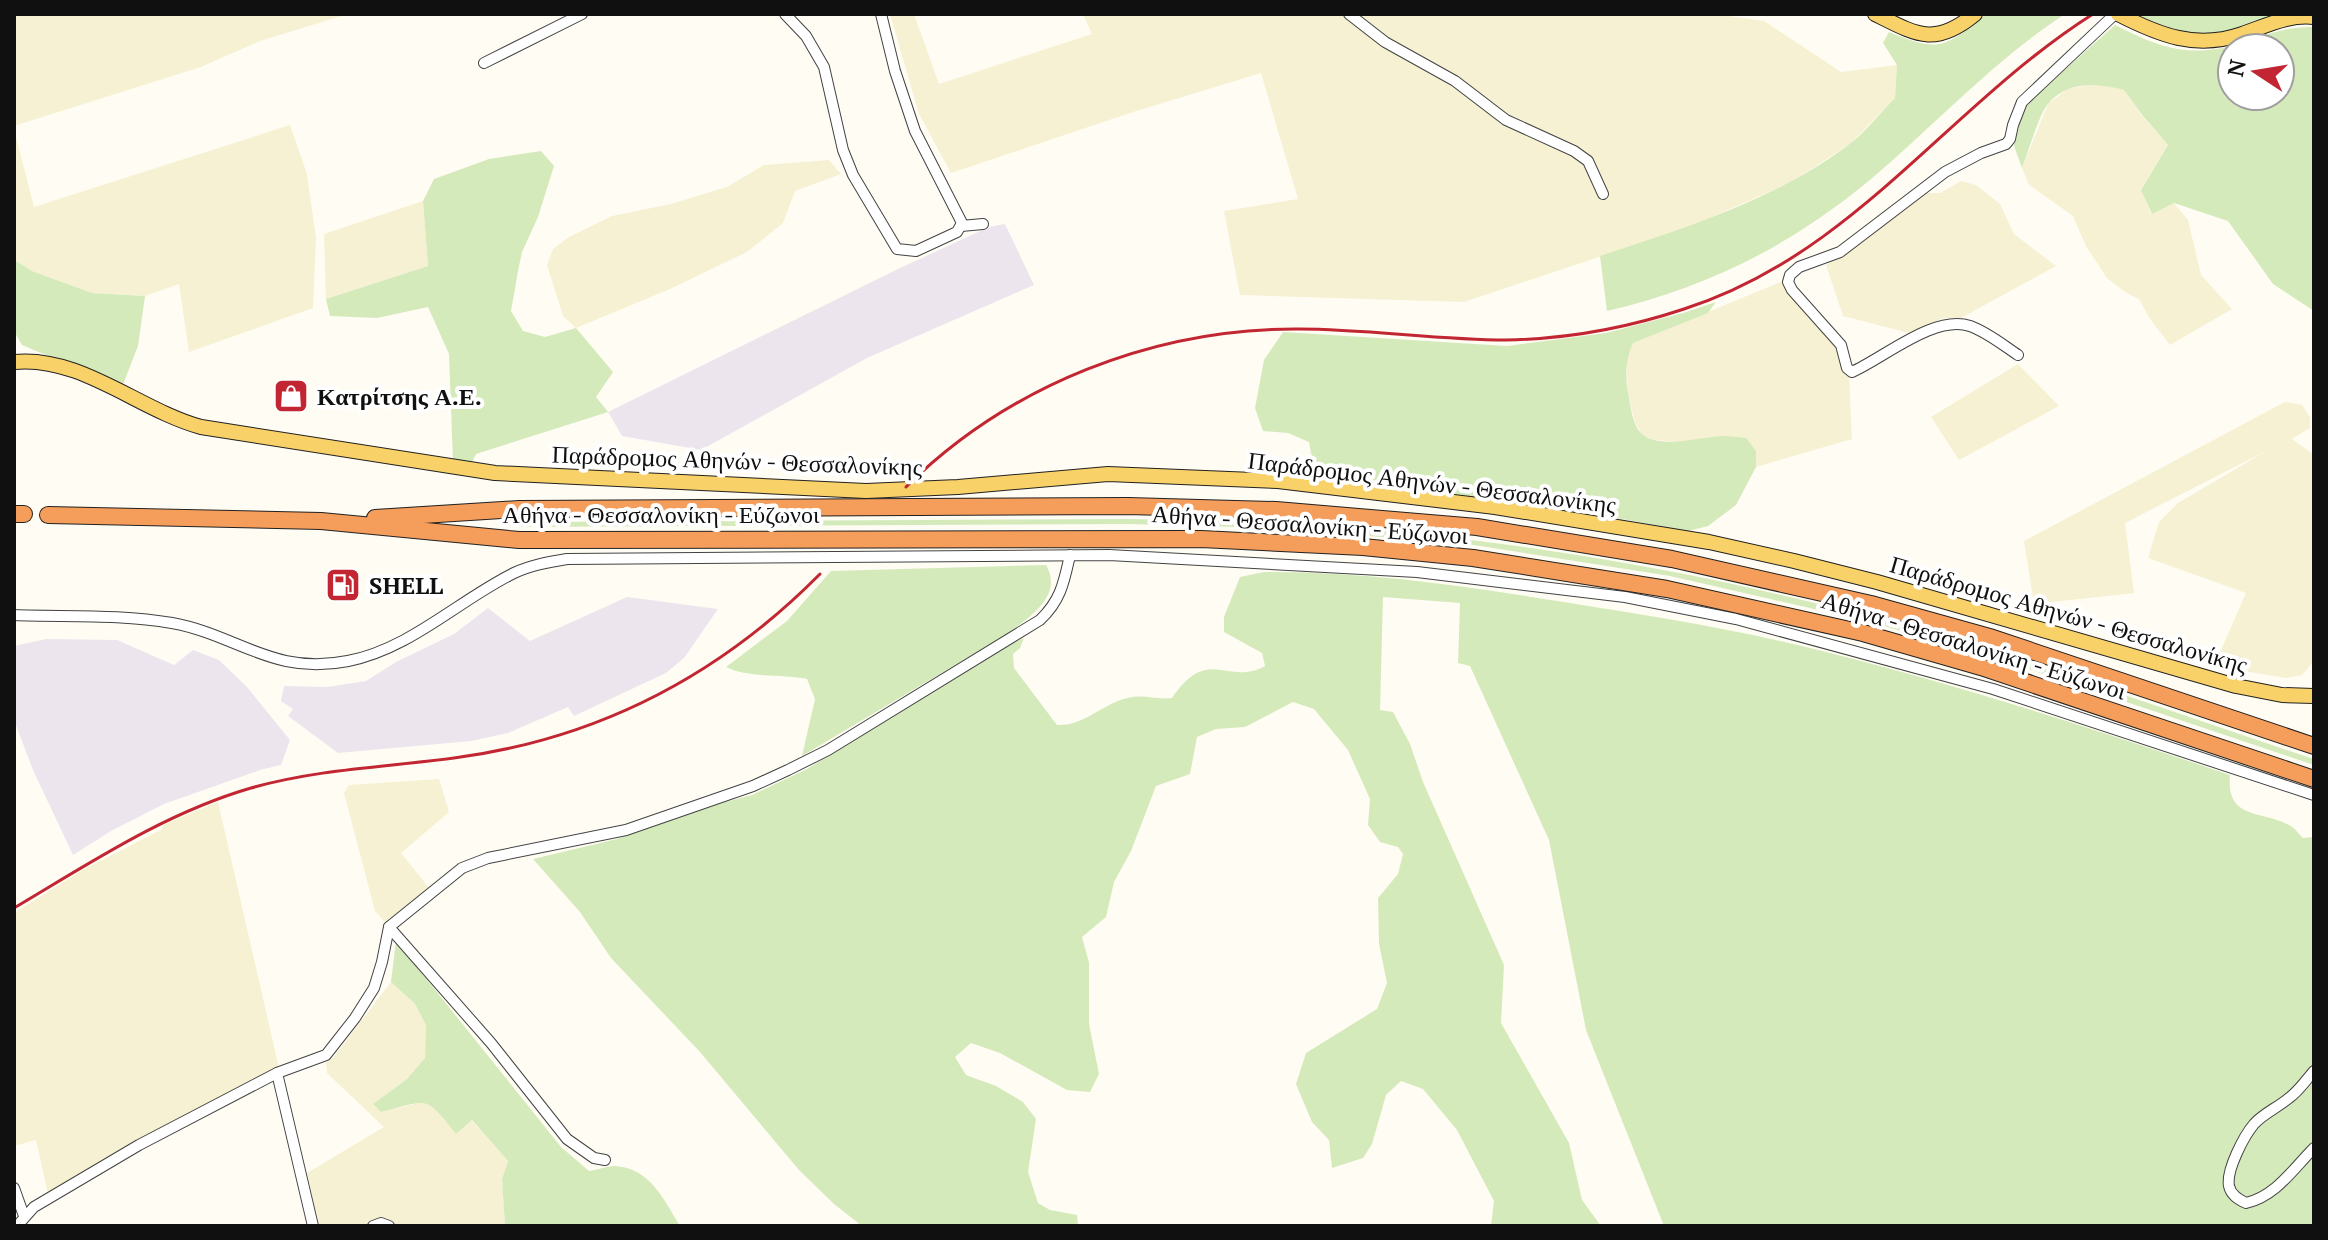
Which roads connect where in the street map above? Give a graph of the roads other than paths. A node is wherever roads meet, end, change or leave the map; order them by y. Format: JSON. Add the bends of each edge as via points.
{"nodes":[{"id":1,"x":582,"y":14,"type":"edge"},
{"id":2,"x":785,"y":14,"type":"edge"},
{"id":3,"x":881,"y":14,"type":"edge"},
{"id":4,"x":1349,"y":14,"type":"edge"},
{"id":5,"x":1875,"y":14,"type":"edge"},
{"id":6,"x":1975,"y":14,"type":"edge"},
{"id":7,"x":2116,"y":14,"type":"edge"},
{"id":8,"x":2314,"y":17,"type":"edge"},
{"id":9,"x":484,"y":63,"type":"dead end"},
{"id":10,"x":1603,"y":194,"type":"dead end"},
{"id":11,"x":983,"y":224,"type":"dead end"},
{"id":12,"x":961,"y":226,"type":"junction"},
{"id":13,"x":2018,"y":355,"type":"dead end"},
{"id":14,"x":14,"y":362,"type":"edge"},
{"id":15,"x":48,"y":515,"type":"dead end"},
{"id":16,"x":322,"y":521,"type":"junction"},
{"id":17,"x":1070,"y":555,"type":"junction"},
{"id":18,"x":14,"y":615,"type":"edge"},
{"id":19,"x":2314,"y":696,"type":"edge"},
{"id":20,"x":2314,"y":746,"type":"edge"},
{"id":21,"x":2314,"y":779,"type":"edge"},
{"id":22,"x":2314,"y":795,"type":"edge"},
{"id":23,"x":389,"y":927,"type":"junction"},
{"id":24,"x":2314,"y":1071,"type":"edge"},
{"id":25,"x":277,"y":1073,"type":"junction"},
{"id":26,"x":2314,"y":1148,"type":"edge"},
{"id":27,"x":605,"y":1160,"type":"dead end"},
{"id":28,"x":14,"y":1188,"type":"edge"},
{"id":29,"x":20,"y":1221,"type":"edge"},
{"id":30,"x":313,"y":1226,"type":"edge"},
{"id":31,"x":373,"y":1226,"type":"edge"},
{"id":32,"x":389,"y":1226,"type":"edge"}],
"edges":[{"from":1,"to":9,"type":"street"},
{"from":2,"to":12,"type":"street","via":[[824,67],[853,175],[897,249],[916,251]]},
{"from":3,"to":12,"type":"street","via":[[915,131]]},
{"from":4,"to":10,"type":"street","via":[[1506,120],[1574,151],[1588,161]]},
{"from":5,"to":6,"type":"main road","via":[[1935,36]]},
{"from":7,"to":8,"type":"main road","via":[[2168,37],[2200,42],[2285,19]]},
{"from":7,"to":13,"type":"street","via":[[2022,102],[2006,144],[1945,172],[1840,252],[1790,275],[1792,290],[1841,345],[1852,372],[1950,322],[1969,326]]},
{"from":11,"to":12,"type":"street"},
{"from":14,"to":19,"type":"main road","name":"Παράδρομος Αθηνών - Θεσσαλονίκης","via":[[65,369],[201,427],[484,472],[866,491],[1108,474],[1278,481],[1495,507],[1794,561],[2236,686]]},
{"from":15,"to":16,"type":"highway","name":"Αθήνα - Θεσσαλονίκη - Εύζωνοι"},
{"from":16,"to":20,"type":"highway","name":"Αθήνα - Θεσσαλονίκη - Εύζωνοι","via":[[519,509],[1128,506],[1291,511],[1477,527],[1672,559],[1871,604],[1993,638]]},
{"from":16,"to":21,"type":"highway","name":"Αθήνα - Θεσσαλονίκη - Εύζωνοι","via":[[519,540],[1128,537],[1275,541],[1473,558],[1667,589],[1863,633]]},
{"from":17,"to":18,"type":"street","via":[[567,559],[515,572],[397,642],[330,663],[270,658],[167,623]]},
{"from":17,"to":22,"type":"street","via":[[1417,572],[1667,605],[1993,689]]},
{"from":17,"to":23,"type":"street","via":[[1054,607],[1040,620],[828,750],[753,786],[626,830],[462,868]]},
{"from":23,"to":25,"type":"street","via":[[374,988],[333,1048]]},
{"from":23,"to":27,"type":"street","via":[[567,1139]]},
{"from":24,"to":26,"type":"street","via":[[2289,1099],[2252,1126],[2229,1175],[2229,1188],[2246,1203],[2258,1200]]},
{"from":25,"to":29,"type":"street","via":[[64,1188]]},
{"from":25,"to":30,"type":"street"},
{"from":28,"to":29,"type":"street"},
{"from":31,"to":32,"type":"street"}]}
